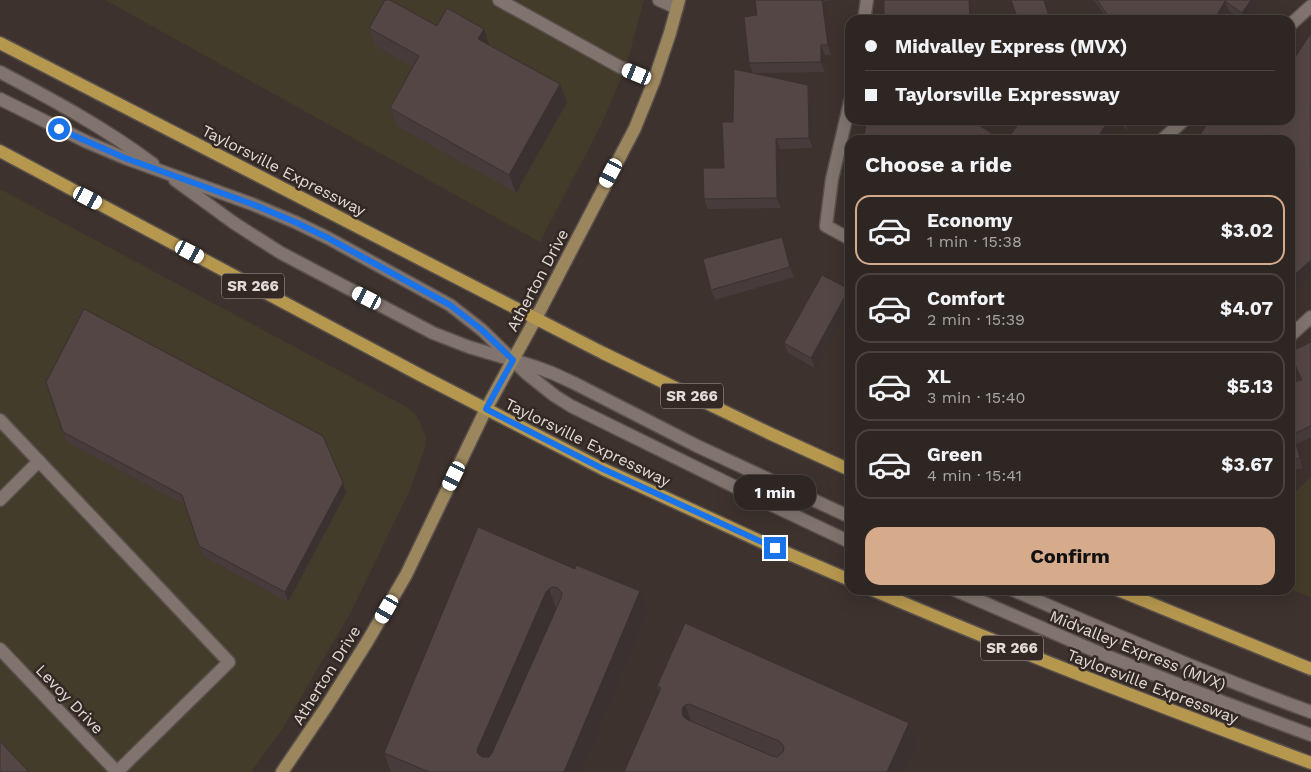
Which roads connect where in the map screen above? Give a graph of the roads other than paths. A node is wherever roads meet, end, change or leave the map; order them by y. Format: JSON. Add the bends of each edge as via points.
{"nodes":[{"id":1,"x":499,"y":0,"type":"edge"},
{"id":2,"x":659,"y":0,"type":"edge"},
{"id":3,"x":867,"y":0,"type":"edge"},
{"id":4,"x":678,"y":4,"type":"edge"},
{"id":5,"x":1311,"y":6,"type":"edge"},
{"id":6,"x":865,"y":15,"type":"edge"},
{"id":7,"x":1295,"y":20,"type":"edge"},
{"id":8,"x":0,"y":43,"type":"edge"},
{"id":9,"x":0,"y":72,"type":"edge"},
{"id":10,"x":654,"y":81,"type":"junction"},
{"id":11,"x":0,"y":99,"type":"edge"},
{"id":12,"x":845,"y":123,"type":"edge"},
{"id":13,"x":1178,"y":125,"type":"edge"},
{"id":14,"x":1168,"y":135,"type":"edge"},
{"id":15,"x":0,"y":151,"type":"edge"},
{"id":16,"x":164,"y":172,"type":"junction"},
{"id":17,"x":845,"y":237,"type":"edge"},
{"id":18,"x":1311,"y":317,"type":"edge"},
{"id":19,"x":536,"y":318,"type":"junction"},
{"id":20,"x":1295,"y":331,"type":"edge"},
{"id":21,"x":513,"y":360,"type":"junction"},
{"id":22,"x":486,"y":409,"type":"junction"},
{"id":23,"x":0,"y":420,"type":"edge"},
{"id":24,"x":39,"y":461,"type":"junction"},
{"id":25,"x":845,"y":468,"type":"edge"},
{"id":26,"x":0,"y":500,"type":"edge"},
{"id":27,"x":845,"y":516,"type":"edge"},
{"id":28,"x":845,"y":540,"type":"edge"},
{"id":29,"x":845,"y":578,"type":"edge"},
{"id":30,"x":885,"y":595,"type":"edge"},
{"id":31,"x":966,"y":595,"type":"edge"},
{"id":32,"x":1025,"y":595,"type":"edge"},
{"id":33,"x":1130,"y":595,"type":"edge"},
{"id":34,"x":0,"y":649,"type":"edge"},
{"id":35,"x":1311,"y":670,"type":"edge"},
{"id":36,"x":1311,"y":712,"type":"edge"},
{"id":37,"x":1311,"y":735,"type":"edge"},
{"id":38,"x":1311,"y":763,"type":"edge"},
{"id":39,"x":117,"y":772,"type":"edge"},
{"id":40,"x":282,"y":772,"type":"edge"}],
"edges":[{"from":1,"to":10,"type":"street","via":[[620,67]]},
{"from":2,"to":4,"type":"street"},
{"from":3,"to":6,"type":"street"},
{"from":4,"to":10,"type":"street","name":"Atherton Drive"},
{"from":5,"to":7,"type":"street"},
{"from":8,"to":19,"type":"main road","name":"Taylorsville Expressway","number":"SR 266"},
{"from":9,"to":16,"type":"street","via":[[65,106]]},
{"from":10,"to":19,"type":"street","name":"Atherton Drive","via":[[635,128]]},
{"from":11,"to":16,"type":"street","via":[[87,142]]},
{"from":12,"to":17,"type":"street","via":[[832,179],[826,226]]},
{"from":13,"to":14,"type":"street"},
{"from":15,"to":22,"type":"main road","name":"Taylorsville Expressway","number":"SR 266"},
{"from":16,"to":21,"type":"street","via":[[282,254],[433,332]]},
{"from":16,"to":21,"type":"street","via":[[261,207],[354,252],[450,305]]},
{"from":18,"to":20,"type":"street"},
{"from":19,"to":21,"type":"street","name":"Atherton Drive"},
{"from":19,"to":25,"type":"main road","name":"Taylorsville Expressway","number":"SR 266"},
{"from":21,"to":22,"type":"street","name":"Atherton Drive"},
{"from":21,"to":27,"type":"street","via":[[574,383],[697,446]]},
{"from":21,"to":28,"type":"street","via":[[540,385],[571,406]]},
{"from":22,"to":29,"type":"main road","name":"Taylorsville Expressway","number":"SR 266","via":[[603,469]]},
{"from":22,"to":40,"type":"street","name":"Atherton Drive","via":[[406,575],[337,691]]},
{"from":23,"to":24,"type":"street"},
{"from":24,"to":26,"type":"street"},
{"from":24,"to":39,"type":"street","via":[[230,662]]},
{"from":30,"to":38,"type":"main road","name":"Taylorsville Expressway","number":"SR 266","via":[[1025,654]]},
{"from":31,"to":37,"type":"street","name":"Midvalley Express (MVX)","via":[[1102,654]]},
{"from":32,"to":36,"type":"street","name":"Midvalley Express (MVX)"},
{"from":33,"to":35,"type":"main road"},
{"from":34,"to":39,"type":"street","name":"Levoy Drive"}]}
